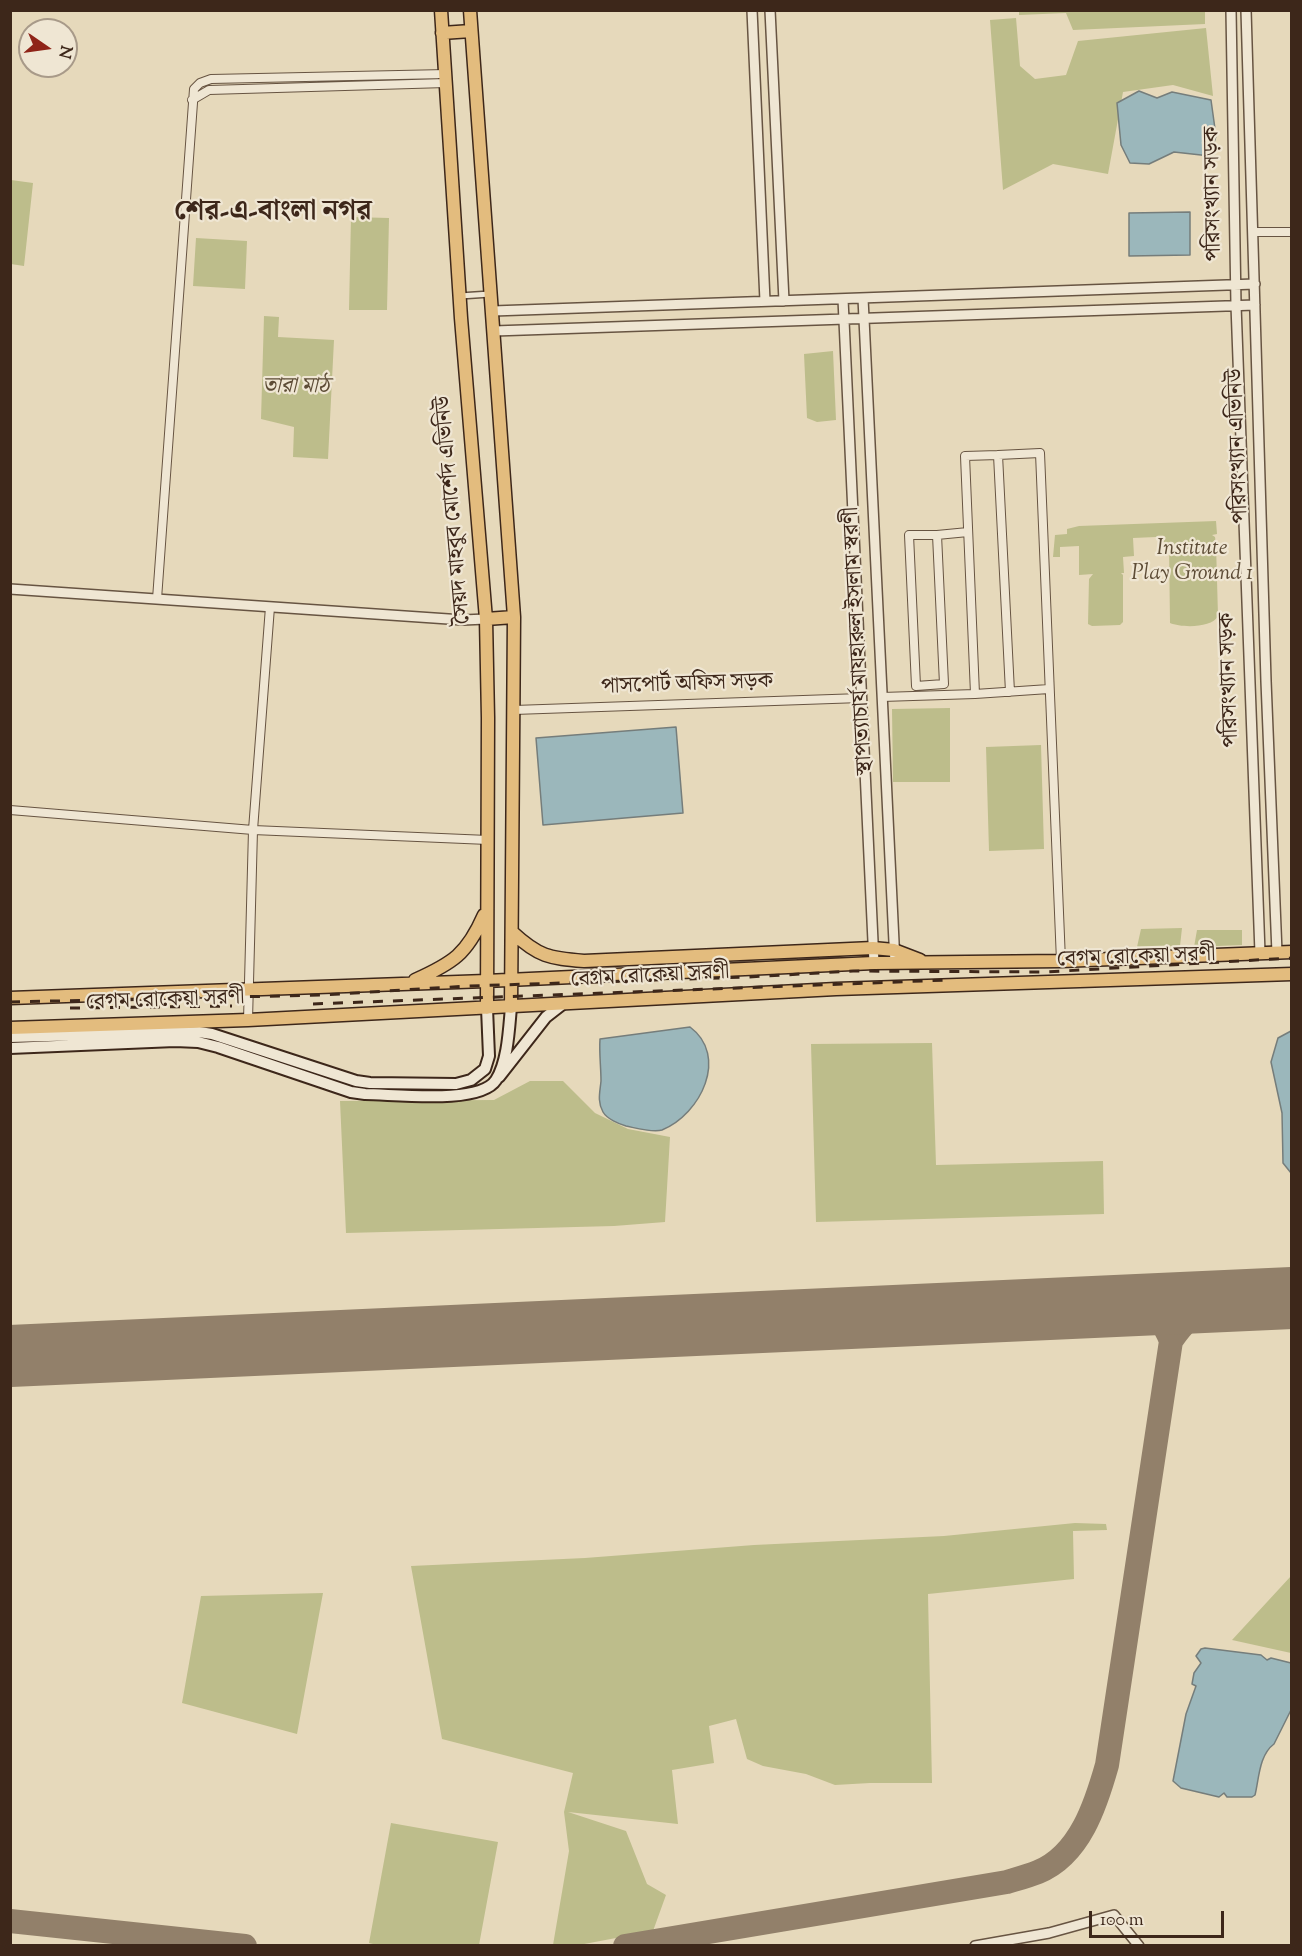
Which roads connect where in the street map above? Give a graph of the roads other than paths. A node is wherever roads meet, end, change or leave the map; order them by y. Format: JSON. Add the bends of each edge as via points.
{"nodes":[{"id":1,"x":441,"y":10,"type":"edge"},
{"id":2,"x":470,"y":10,"type":"edge"},
{"id":3,"x":752,"y":10,"type":"edge"},
{"id":4,"x":770,"y":10,"type":"edge"},
{"id":5,"x":1231,"y":10,"type":"edge"},
{"id":6,"x":1246,"y":10,"type":"edge"},
{"id":7,"x":471,"y":31,"type":"junction"},
{"id":8,"x":442,"y":33,"type":"junction"},
{"id":9,"x":322,"y":78,"type":"junction"},
{"id":10,"x":446,"y":79,"type":"junction"},
{"id":11,"x":322,"y":88,"type":"junction"},
{"id":12,"x":192,"y":100,"type":"junction"},
{"id":13,"x":775,"y":109,"type":"junction"},
{"id":14,"x":757,"y":110,"type":"junction"},
{"id":15,"x":1254,"y":232,"type":"junction"},
{"id":16,"x":1292,"y":232,"type":"edge"},
{"id":17,"x":1255,"y":284,"type":"junction"},
{"id":18,"x":1236,"y":285,"type":"junction"},
{"id":19,"x":492,"y":294,"type":"junction"},
{"id":20,"x":460,"y":296,"type":"junction"},
{"id":21,"x":863,"y":298,"type":"junction"},
{"id":22,"x":843,"y":299,"type":"junction"},
{"id":23,"x":765,"y":301,"type":"junction"},
{"id":24,"x":784,"y":301,"type":"junction"},
{"id":25,"x":1236,"y":305,"type":"junction"},
{"id":26,"x":1255,"y":305,"type":"junction"},
{"id":27,"x":499,"y":311,"type":"junction"},
{"id":28,"x":864,"y":318,"type":"junction"},
{"id":29,"x":844,"y":319,"type":"junction"},
{"id":30,"x":500,"y":331,"type":"junction"},
{"id":31,"x":872,"y":485,"type":"junction"},
{"id":32,"x":851,"y":487,"type":"junction"},
{"id":33,"x":968,"y":532,"type":"junction"},
{"id":34,"x":937,"y":535,"type":"junction"},
{"id":35,"x":1004,"y":561,"type":"junction"},
{"id":36,"x":10,"y":589,"type":"edge"},
{"id":37,"x":157,"y":599,"type":"junction"},
{"id":38,"x":270,"y":607,"type":"junction"},
{"id":39,"x":514,"y":616,"type":"junction"},
{"id":40,"x":486,"y":619,"type":"junction"},
{"id":41,"x":1049,"y":689,"type":"junction"},
{"id":42,"x":1010,"y":692,"type":"junction"},
{"id":43,"x":975,"y":694,"type":"junction"},
{"id":44,"x":861,"y":698,"type":"junction"},
{"id":45,"x":882,"y":698,"type":"junction"},
{"id":46,"x":514,"y":710,"type":"junction"},
{"id":47,"x":10,"y":810,"type":"edge"},
{"id":48,"x":254,"y":830,"type":"junction"},
{"id":49,"x":488,"y":840,"type":"junction"},
{"id":50,"x":487,"y":908,"type":"junction"},
{"id":51,"x":512,"y":933,"type":"junction"},
{"id":52,"x":873,"y":948,"type":"junction"},
{"id":53,"x":1292,"y":952,"type":"edge"},
{"id":54,"x":1260,"y":953,"type":"junction"},
{"id":55,"x":1277,"y":953,"type":"junction"},
{"id":56,"x":894,"y":956,"type":"junction"},
{"id":57,"x":1061,"y":961,"type":"junction"},
{"id":58,"x":874,"y":963,"type":"junction"},
{"id":59,"x":1292,"y":974,"type":"edge"},
{"id":60,"x":1277,"y":975,"type":"junction"},
{"id":61,"x":1261,"y":976,"type":"junction"},
{"id":62,"x":511,"y":979,"type":"junction"},
{"id":63,"x":486,"y":981,"type":"junction"},
{"id":64,"x":408,"y":983,"type":"junction"},
{"id":65,"x":1061,"y":983,"type":"junction"},
{"id":66,"x":249,"y":989,"type":"junction"},
{"id":67,"x":10,"y":998,"type":"edge"},
{"id":68,"x":564,"y":1003,"type":"junction"},
{"id":69,"x":511,"y":1007,"type":"junction"},
{"id":70,"x":487,"y":1008,"type":"junction"},
{"id":71,"x":248,"y":1020,"type":"junction"},
{"id":72,"x":10,"y":1028,"type":"edge"},
{"id":73,"x":10,"y":1037,"type":"edge"},
{"id":74,"x":10,"y":1048,"type":"edge"},
{"id":75,"x":495,"y":1082,"type":"junction"},
{"id":76,"x":975,"y":1946,"type":"edge"},
{"id":77,"x":1139,"y":1946,"type":"edge"}],
"edges":[{"from":1,"to":8,"type":"main road","name":"সৈয়দ মাহবুব মোর্শেদ এভিনিউ"},
{"from":2,"to":7,"type":"main road"},
{"from":3,"to":14,"type":"street"},
{"from":4,"to":13,"type":"street"},
{"from":5,"to":18,"type":"street","name":"পরিসংখ্যান সড়ক"},
{"from":6,"to":15,"type":"street","name":"পরিসংখ্যান এভিনিউ"},
{"from":7,"to":8,"type":"main road"},
{"from":7,"to":19,"type":"main road"},
{"from":8,"to":10,"type":"main road","name":"সৈয়দ মাহবুব মোর্শেদ এভিনিউ"},
{"from":9,"to":10,"type":"street"},
{"from":9,"to":11,"type":"street"},
{"from":9,"to":12,"type":"street","via":[[211,79],[194,89]]},
{"from":10,"to":11,"type":"street"},
{"from":10,"to":20,"type":"main road","name":"সৈয়দ মাহবুব মোর্শেদ এভিনিউ"},
{"from":11,"to":12,"type":"street","via":[[209,90]]},
{"from":12,"to":37,"type":"street"},
{"from":13,"to":14,"type":"street"},
{"from":13,"to":24,"type":"street"},
{"from":14,"to":23,"type":"street"},
{"from":15,"to":16,"type":"street"},
{"from":15,"to":17,"type":"street","name":"পরিসংখ্যান এভিনিউ"},
{"from":17,"to":18,"type":"street"},
{"from":17,"to":26,"type":"street","name":"পরিসংখ্যান এভিনিউ"},
{"from":18,"to":21,"type":"street"},
{"from":18,"to":25,"type":"street","name":"পরিসংখ্যান সড়ক"},
{"from":19,"to":20,"type":"street"},
{"from":19,"to":27,"type":"main road"},
{"from":20,"to":40,"type":"main road","name":"সৈয়দ মাহবুব মোর্শেদ এভিনিউ"},
{"from":21,"to":22,"type":"street"},
{"from":21,"to":28,"type":"street","name":"স্থাপত্যাচার্য মাযহারুল ইসলাম স্বরণী"},
{"from":22,"to":24,"type":"street"},
{"from":22,"to":29,"type":"street","name":"স্থাপত্যাচার্য মাযহারুল ইসলাম স্বরণী"},
{"from":23,"to":24,"type":"street"},
{"from":23,"to":27,"type":"street"},
{"from":25,"to":26,"type":"street"},
{"from":25,"to":28,"type":"street"},
{"from":25,"to":54,"type":"street","name":"পরিসংখ্যান সড়ক"},
{"from":26,"to":55,"type":"street","name":"পরিসংখ্যান এভিনিউ"},
{"from":27,"to":30,"type":"main road"},
{"from":28,"to":29,"type":"street"},
{"from":28,"to":31,"type":"street","name":"স্থাপত্যাচার্য মাযহারুল ইসলাম স্বরণী"},
{"from":29,"to":30,"type":"street"},
{"from":29,"to":32,"type":"street","name":"স্থাপত্যাচার্য মাযহারুল ইসলাম স্বরণী"},
{"from":30,"to":39,"type":"main road"},
{"from":31,"to":32,"type":"street"},
{"from":31,"to":45,"type":"street","name":"স্থাপত্যাচার্য মাযহারুল ইসলাম স্বরণী"},
{"from":32,"to":44,"type":"street","name":"স্থাপত্যাচার্য মাযহারুল ইসলাম স্বরণী"},
{"from":33,"to":34,"type":"street"},
{"from":33,"to":35,"type":"street","via":[[965,456],[998,455]]},
{"from":33,"to":43,"type":"street"},
{"from":34,"to":34,"type":"street","via":[[944,684],[916,686],[909,536]]},
{"from":35,"to":41,"type":"street","via":[[999,455],[1040,453]]},
{"from":35,"to":42,"type":"street"},
{"from":36,"to":37,"type":"street"},
{"from":37,"to":38,"type":"street"},
{"from":38,"to":40,"type":"street"},
{"from":38,"to":48,"type":"street"},
{"from":39,"to":40,"type":"main road"},
{"from":39,"to":46,"type":"main road"},
{"from":40,"to":49,"type":"main road","name":"সৈয়দ মাহবুব মোর্শেদ এভিনিউ"},
{"from":41,"to":42,"type":"street"},
{"from":41,"to":57,"type":"street"},
{"from":42,"to":43,"type":"street"},
{"from":43,"to":45,"type":"street"},
{"from":44,"to":45,"type":"street"},
{"from":44,"to":46,"type":"street","name":"পাসপোর্ট অফিস সড়ক"},
{"from":44,"to":52,"type":"street","name":"স্থাপত্যাচার্য মাযহারুল ইসলাম স্বরণী"},
{"from":45,"to":56,"type":"street","name":"স্থাপত্যাচার্য মাযহারুল ইসলাম স্বরণী"},
{"from":46,"to":51,"type":"main road"},
{"from":47,"to":48,"type":"street"},
{"from":48,"to":49,"type":"street"},
{"from":48,"to":66,"type":"street"},
{"from":49,"to":50,"type":"main road","name":"সৈয়দ মাহবুব মোর্শেদ এভিনিউ"},
{"from":50,"to":63,"type":"main road","name":"সৈয়দ মাহবুব মোর্শেদ এভিনিউ"},
{"from":50,"to":64,"type":"main road","via":[[462,954]]},
{"from":51,"to":52,"type":"main road","via":[[547,957],[584,961]]},
{"from":51,"to":62,"type":"main road"},
{"from":52,"to":56,"type":"main road"},
{"from":52,"to":58,"type":"street","name":"স্থাপত্যাচার্য মাযহারুল ইসলাম স্বরণী"},
{"from":53,"to":55,"type":"main road","name":"বেগম রোকেয়া সরণী"},
{"from":54,"to":55,"type":"main road","name":"বেগম রোকেয়া সরণী"},
{"from":54,"to":57,"type":"main road","name":"বেগম রোকেয়া সরণী"},
{"from":54,"to":61,"type":"main road"},
{"from":55,"to":60,"type":"main road"},
{"from":56,"to":57,"type":"main road","name":"বেগম রোকেয়া সরণী","via":[[925,962]]},
{"from":56,"to":58,"type":"main road","name":"বেগম রোকেয়া সরণী"},
{"from":57,"to":65,"type":"main road"},
{"from":58,"to":62,"type":"main road","name":"বেগম রোকেয়া সরণী"},
{"from":59,"to":60,"type":"main road","name":"বেগম রোকেয়া সরণী"},
{"from":60,"to":61,"type":"main road","name":"বেগম রোকেয়া সরণী"},
{"from":61,"to":65,"type":"main road","name":"বেগম রোকেয়া সরণী"},
{"from":62,"to":63,"type":"main road","name":"বেগম রোকেয়া সরণী"},
{"from":62,"to":69,"type":"main road"},
{"from":63,"to":64,"type":"main road","name":"বেগম রোকেয়া সরণী"},
{"from":63,"to":70,"type":"main road","name":"সৈয়দ মাহবুব মোর্শেদ এভিনিউ"},
{"from":64,"to":66,"type":"main road","name":"বেগম রোকেয়া সরণী"},
{"from":65,"to":68,"type":"main road","name":"বেগম রোকেয়া সরণী"},
{"from":66,"to":67,"type":"main road","name":"বেগম রোকেয়া সরণী"},
{"from":66,"to":71,"type":"street"},
{"from":68,"to":69,"type":"main road","name":"বেগম রোকেয়া সরণী"},
{"from":68,"to":75,"type":"main road","via":[[546,1017]]},
{"from":69,"to":70,"type":"main road","name":"বেগম রোকেয়া সরণী"},
{"from":69,"to":75,"type":"main road","via":[[505,1054]]},
{"from":70,"to":71,"type":"main road","name":"বেগম রোকেয়া সরণী"},
{"from":70,"to":73,"type":"main road","via":[[487,1063],[480,1074],[456,1084],[356,1081],[199,1032]]},
{"from":71,"to":72,"type":"main road","name":"বেগম রোকেয়া সরণী"},
{"from":74,"to":75,"type":"main road","via":[[198,1042],[335,1088],[365,1094],[460,1096],[483,1091]]},
{"from":76,"to":77,"type":"street","via":[[1049,1933],[1114,1915]]}]}
